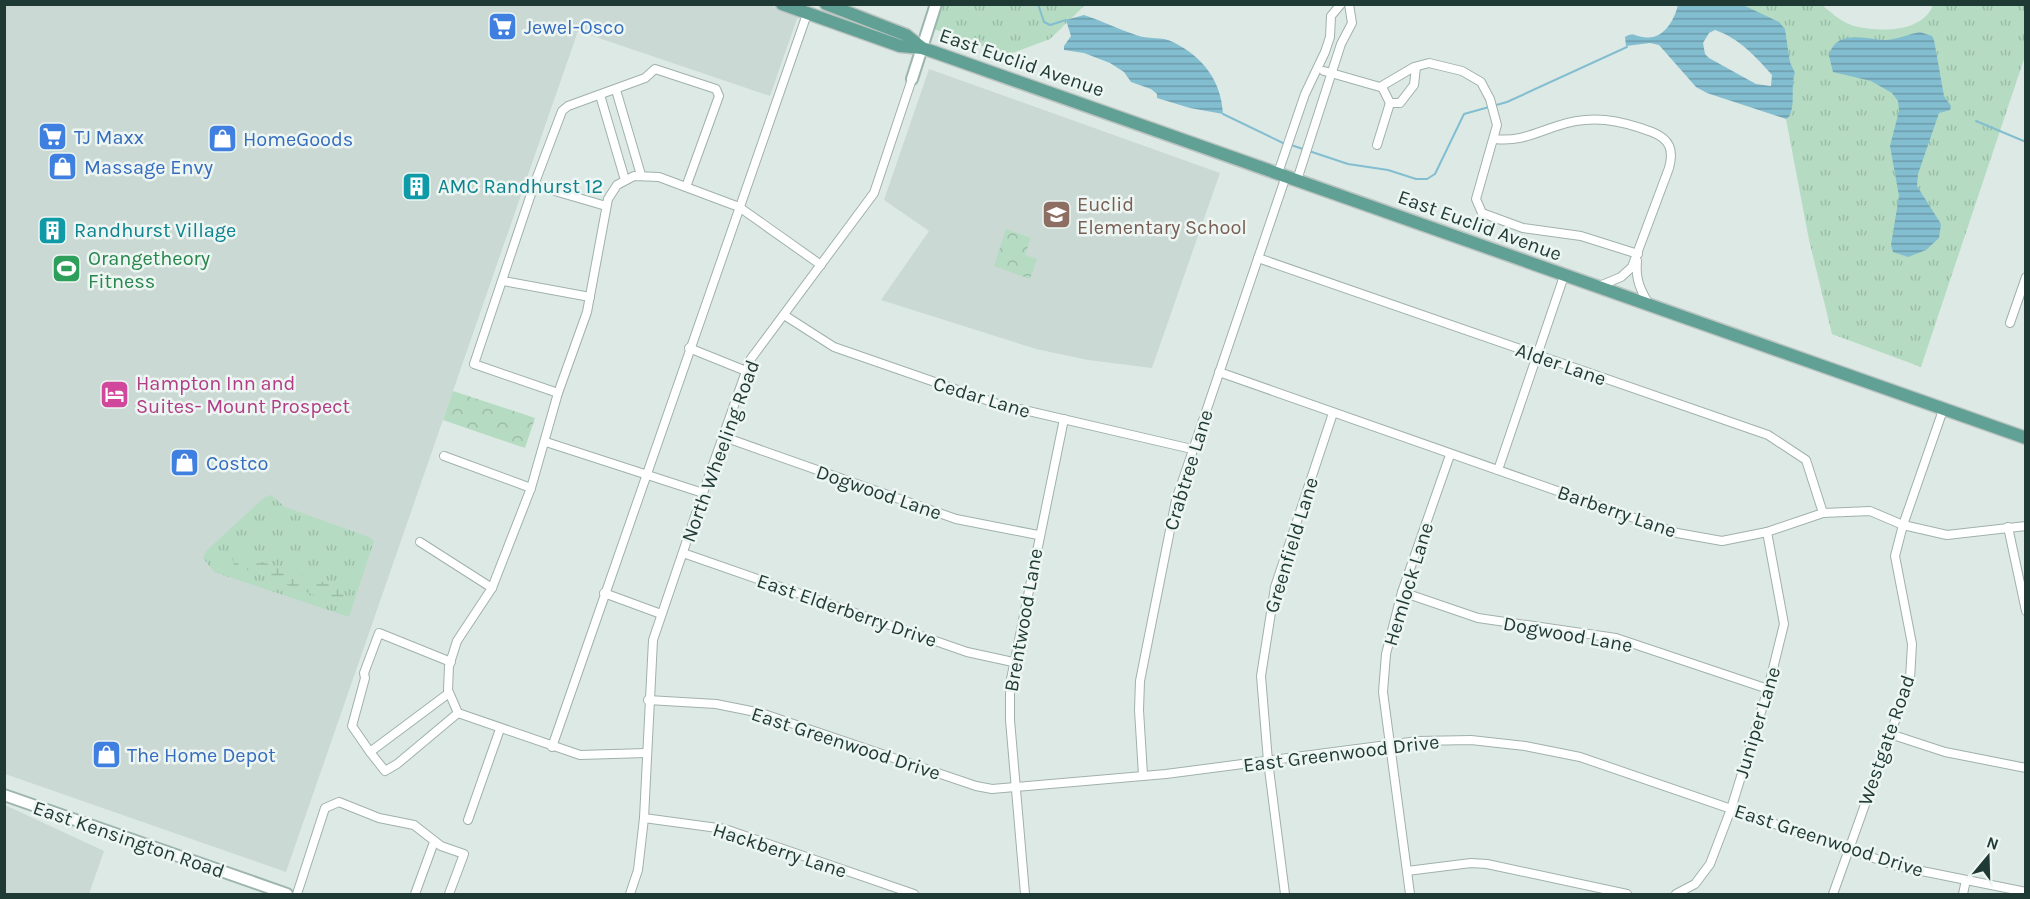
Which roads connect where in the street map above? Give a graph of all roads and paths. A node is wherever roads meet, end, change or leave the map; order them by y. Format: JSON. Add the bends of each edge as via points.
{"nodes":[{"id":1,"x":782,"y":4,"type":"edge"},
{"id":2,"x":826,"y":4,"type":"edge"},
{"id":3,"x":936,"y":4,"type":"edge"},
{"id":4,"x":1341,"y":4,"type":"edge"},
{"id":5,"x":1349,"y":4,"type":"edge"},
{"id":6,"x":807,"y":14,"type":"junction"},
{"id":7,"x":922,"y":48,"type":"junction"},
{"id":8,"x":1416,"y":67,"type":"junction"},
{"id":9,"x":1328,"y":72,"type":"junction"},
{"id":10,"x":912,"y":79,"type":"joint"},
{"id":11,"x":1382,"y":87,"type":"junction"},
{"id":12,"x":616,"y":90,"type":"junction"},
{"id":13,"x":600,"y":95,"type":"junction"},
{"id":14,"x":1390,"y":103,"type":"junction"},
{"id":15,"x":1495,"y":140,"type":"junction"},
{"id":16,"x":1377,"y":145,"type":"dead end"},
{"id":17,"x":641,"y":175,"type":"junction"},
{"id":18,"x":1287,"y":176,"type":"junction"},
{"id":19,"x":625,"y":180,"type":"junction"},
{"id":20,"x":534,"y":185,"type":"junction"},
{"id":21,"x":686,"y":186,"type":"junction"},
{"id":22,"x":606,"y":206,"type":"junction"},
{"id":23,"x":740,"y":207,"type":"junction"},
{"id":24,"x":1638,"y":254,"type":"junction"},
{"id":25,"x":1258,"y":258,"type":"junction"},
{"id":26,"x":821,"y":265,"type":"junction"},
{"id":27,"x":1564,"y":276,"type":"junction"},
{"id":28,"x":2025,"y":277,"type":"edge"},
{"id":29,"x":503,"y":281,"type":"junction"},
{"id":30,"x":1596,"y":287,"type":"junction"},
{"id":31,"x":590,"y":297,"type":"junction"},
{"id":32,"x":1650,"y":306,"type":"junction"},
{"id":33,"x":784,"y":315,"type":"junction"},
{"id":34,"x":2010,"y":323,"type":"dead end"},
{"id":35,"x":689,"y":348,"type":"junction"},
{"id":36,"x":1538,"y":356,"type":"junction"},
{"id":37,"x":746,"y":371,"type":"junction"},
{"id":38,"x":1220,"y":372,"type":"junction"},
{"id":39,"x":558,"y":393,"type":"junction"},
{"id":40,"x":1943,"y":410,"type":"junction"},
{"id":41,"x":1333,"y":413,"type":"junction"},
{"id":42,"x":1064,"y":419,"type":"junction"},
{"id":43,"x":724,"y":437,"type":"junction"},
{"id":44,"x":2025,"y":438,"type":"edge"},
{"id":45,"x":546,"y":442,"type":"junction"},
{"id":46,"x":1192,"y":449,"type":"junction"},
{"id":47,"x":1450,"y":455,"type":"junction"},
{"id":48,"x":444,"y":456,"type":"dead end"},
{"id":49,"x":1498,"y":470,"type":"junction"},
{"id":50,"x":645,"y":474,"type":"junction"},
{"id":51,"x":531,"y":488,"type":"junction"},
{"id":52,"x":702,"y":493,"type":"junction"},
{"id":53,"x":1823,"y":513,"type":"junction"},
{"id":54,"x":1903,"y":525,"type":"junction"},
{"id":55,"x":2025,"y":526,"type":"edge"},
{"id":56,"x":2008,"y":527,"type":"junction"},
{"id":57,"x":1767,"y":532,"type":"junction"},
{"id":58,"x":1038,"y":535,"type":"junction"},
{"id":59,"x":420,"y":542,"type":"dead end"},
{"id":60,"x":683,"y":553,"type":"junction"},
{"id":61,"x":492,"y":588,"type":"junction"},
{"id":62,"x":1402,"y":592,"type":"junction"},
{"id":63,"x":604,"y":593,"type":"junction"},
{"id":64,"x":2025,"y":611,"type":"edge"},
{"id":65,"x":662,"y":614,"type":"junction"},
{"id":66,"x":451,"y":662,"type":"junction"},
{"id":67,"x":1013,"y":662,"type":"junction"},
{"id":68,"x":1768,"y":688,"type":"junction"},
{"id":69,"x":449,"y":693,"type":"junction"},
{"id":70,"x":648,"y":700,"type":"junction"},
{"id":71,"x":458,"y":713,"type":"junction"},
{"id":72,"x":500,"y":729,"type":"junction"},
{"id":73,"x":1890,"y":734,"type":"junction"},
{"id":74,"x":1390,"y":746,"type":"junction"},
{"id":75,"x":552,"y":747,"type":"junction"},
{"id":76,"x":370,"y":752,"type":"junction"},
{"id":77,"x":645,"y":753,"type":"junction"},
{"id":78,"x":1268,"y":761,"type":"junction"},
{"id":79,"x":2025,"y":768,"type":"edge"},
{"id":80,"x":1143,"y":775,"type":"junction"},
{"id":81,"x":1016,"y":787,"type":"junction"},
{"id":82,"x":4,"y":795,"type":"edge"},
{"id":83,"x":1731,"y":809,"type":"junction"},
{"id":84,"x":644,"y":818,"type":"junction"},
{"id":85,"x":468,"y":820,"type":"dead end"},
{"id":86,"x":434,"y":842,"type":"junction"},
{"id":87,"x":1848,"y":849,"type":"junction"},
{"id":88,"x":1407,"y":871,"type":"junction"},
{"id":89,"x":1966,"y":880,"type":"junction"},
{"id":90,"x":2025,"y":892,"type":"edge"},
{"id":91,"x":287,"y":894,"type":"edge"},
{"id":92,"x":297,"y":894,"type":"edge"},
{"id":93,"x":416,"y":894,"type":"edge"},
{"id":94,"x":450,"y":894,"type":"edge"},
{"id":95,"x":630,"y":894,"type":"edge"},
{"id":96,"x":914,"y":894,"type":"edge"},
{"id":97,"x":1025,"y":894,"type":"edge"},
{"id":98,"x":1285,"y":894,"type":"edge"},
{"id":99,"x":1410,"y":894,"type":"edge"},
{"id":100,"x":1627,"y":894,"type":"edge"},
{"id":101,"x":1676,"y":894,"type":"edge"},
{"id":102,"x":1833,"y":894,"type":"edge"},
{"id":103,"x":1963,"y":894,"type":"edge"}],
"edges":[{"from":1,"to":6,"type":"main road","name":"East Euclid Avenue"},
{"from":2,"to":7,"type":"main road","name":"East Euclid Avenue","via":[[906,35]]},
{"from":3,"to":7,"type":"main road","name":"North Wheeling Road"},
{"from":4,"to":18,"type":"street","via":[[1331,16],[1325,52],[1305,94],[1286,150]]},
{"from":5,"to":9,"type":"street","via":[[1352,23]]},
{"from":6,"to":7,"type":"main road","name":"East Euclid Avenue","via":[[900,46]]},
{"from":6,"to":23,"type":"street"},
{"from":7,"to":10,"type":"main road","name":"North Wheeling Road"},
{"from":7,"to":18,"type":"main road","name":"East Euclid Avenue"},
{"from":8,"to":11,"type":"street"},
{"from":8,"to":14,"type":"street","via":[[1414,85],[1406,97],[1400,103]]},
{"from":8,"to":15,"type":"street","via":[[1429,63],[1462,70],[1481,82],[1495,111]]},
{"from":9,"to":11,"type":"street"},
{"from":9,"to":18,"type":"street","via":[[1305,154]]},
{"from":10,"to":26,"type":"street","name":"North Wheeling Road","via":[[874,193]]},
{"from":11,"to":14,"type":"street"},
{"from":12,"to":13,"type":"street"},
{"from":12,"to":17,"type":"street"},
{"from":12,"to":21,"type":"street","via":[[645,78],[655,69],[716,89],[719,96]]},
{"from":13,"to":19,"type":"street"},
{"from":13,"to":20,"type":"street","via":[[562,111]]},
{"from":14,"to":16,"type":"street"},
{"from":15,"to":24,"type":"street","via":[[1476,199],[1482,213],[1523,228],[1581,236]]},
{"from":15,"to":24,"type":"street","via":[[1520,140],[1560,125],[1602,118],[1632,124],[1664,138],[1671,148],[1671,160]]},
{"from":17,"to":19,"type":"street"},
{"from":17,"to":21,"type":"street"},
{"from":18,"to":25,"type":"street","name":"Crabtree Lane"},
{"from":18,"to":27,"type":"main road","name":"East Euclid Avenue"},
{"from":19,"to":22,"type":"street","via":[[611,193]]},
{"from":20,"to":22,"type":"street"},
{"from":20,"to":29,"type":"street"},
{"from":21,"to":23,"type":"street"},
{"from":22,"to":31,"type":"street"},
{"from":23,"to":26,"type":"street"},
{"from":23,"to":35,"type":"street"},
{"from":24,"to":30,"type":"street","via":[[1621,278]]},
{"from":24,"to":32,"type":"street","via":[[1635,274]]},
{"from":25,"to":36,"type":"street","name":"Alder Lane"},
{"from":25,"to":38,"type":"street","name":"Crabtree Lane"},
{"from":26,"to":33,"type":"street","name":"North Wheeling Road"},
{"from":27,"to":30,"type":"main road","name":"East Euclid Avenue"},
{"from":27,"to":36,"type":"street"},
{"from":28,"to":34,"type":"street"},
{"from":29,"to":31,"type":"street"},
{"from":29,"to":39,"type":"street","via":[[474,364]]},
{"from":30,"to":32,"type":"main road","name":"East Euclid Avenue"},
{"from":31,"to":39,"type":"street"},
{"from":32,"to":40,"type":"main road","name":"East Euclid Avenue"},
{"from":33,"to":37,"type":"street","name":"North Wheeling Road"},
{"from":33,"to":42,"type":"street","name":"Cedar Lane","via":[[834,347],[998,404]]},
{"from":35,"to":37,"type":"street"},
{"from":35,"to":50,"type":"street"},
{"from":36,"to":49,"type":"street"},
{"from":36,"to":53,"type":"street","name":"Alder Lane","via":[[1768,435],[1806,460]]},
{"from":37,"to":43,"type":"street","name":"North Wheeling Road"},
{"from":38,"to":41,"type":"street","name":"Barberry Lane"},
{"from":38,"to":46,"type":"street","name":"Crabtree Lane"},
{"from":39,"to":45,"type":"street"},
{"from":40,"to":44,"type":"main road","name":"East Euclid Avenue"},
{"from":40,"to":54,"type":"street","name":"Westgate Road"},
{"from":41,"to":47,"type":"street","name":"Barberry Lane"},
{"from":41,"to":78,"type":"street","name":"Greenfield Lane","via":[[1269,610],[1261,676]]},
{"from":42,"to":46,"type":"street","name":"Cedar Lane"},
{"from":42,"to":58,"type":"street","name":"Brentwood Lane"},
{"from":43,"to":52,"type":"street","name":"North Wheeling Road"},
{"from":43,"to":58,"type":"street","name":"Dogwood Lane","via":[[956,519]]},
{"from":45,"to":50,"type":"street"},
{"from":45,"to":51,"type":"street"},
{"from":46,"to":80,"type":"street","name":"Crabtree Lane","via":[[1176,501],[1142,667],[1139,710]]},
{"from":47,"to":49,"type":"street","name":"Barberry Lane"},
{"from":47,"to":62,"type":"street","name":"Hemlock Lane"},
{"from":48,"to":51,"type":"street"},
{"from":49,"to":57,"type":"street","name":"Barberry Lane","via":[[1677,533],[1722,541]]},
{"from":50,"to":52,"type":"street"},
{"from":50,"to":63,"type":"street"},
{"from":51,"to":61,"type":"street"},
{"from":52,"to":60,"type":"street","name":"North Wheeling Road"},
{"from":53,"to":54,"type":"street","name":"Barberry Lane","via":[[1870,511]]},
{"from":53,"to":57,"type":"street","name":"Barberry Lane"},
{"from":54,"to":56,"type":"street","name":"Barberry Lane","via":[[1947,535]]},
{"from":54,"to":73,"type":"street","name":"Westgate Road","via":[[1895,556],[1912,644],[1910,679]]},
{"from":55,"to":56,"type":"street","name":"Barberry Lane"},
{"from":56,"to":64,"type":"street"},
{"from":57,"to":68,"type":"street","name":"Juniper Lane","via":[[1784,624]]},
{"from":58,"to":67,"type":"street","name":"Brentwood Lane"},
{"from":59,"to":61,"type":"street"},
{"from":60,"to":65,"type":"street","name":"North Wheeling Road"},
{"from":60,"to":67,"type":"street","name":"East Elderberry Drive","via":[[967,652]]},
{"from":61,"to":66,"type":"street","via":[[457,641]]},
{"from":62,"to":68,"type":"street","name":"Dogwood Lane","via":[[1478,618],[1616,638]]},
{"from":62,"to":74,"type":"street","name":"Hemlock Lane","via":[[1389,633],[1384,673]]},
{"from":63,"to":65,"type":"street"},
{"from":63,"to":75,"type":"street"},
{"from":65,"to":70,"type":"street","name":"North Wheeling Road","via":[[650,655]]},
{"from":66,"to":69,"type":"street"},
{"from":66,"to":76,"type":"street","via":[[379,633],[364,673],[352,726]]},
{"from":67,"to":81,"type":"street","name":"Brentwood Lane","via":[[1009,701]]},
{"from":68,"to":83,"type":"street","name":"Juniper Lane"},
{"from":69,"to":71,"type":"street"},
{"from":69,"to":76,"type":"street"},
{"from":70,"to":77,"type":"street","name":"North Wheeling Road"},
{"from":70,"to":81,"type":"street","name":"East Greenwood Drive","via":[[716,704],[761,713],[976,786]]},
{"from":71,"to":72,"type":"street"},
{"from":71,"to":76,"type":"street","via":[[385,771]]},
{"from":72,"to":75,"type":"street"},
{"from":72,"to":85,"type":"street"},
{"from":73,"to":79,"type":"street","via":[[1945,752]]},
{"from":73,"to":87,"type":"street","name":"Westgate Road"},
{"from":74,"to":78,"type":"street","name":"East Greenwood Drive"},
{"from":74,"to":83,"type":"street","name":"East Greenwood Drive","via":[[1460,740],[1542,748],[1580,757]]},
{"from":74,"to":88,"type":"street","name":"Hemlock Lane"},
{"from":75,"to":77,"type":"street","via":[[580,755]]},
{"from":77,"to":84,"type":"street","name":"North Wheeling Road"},
{"from":78,"to":80,"type":"street","name":"East Greenwood Drive"},
{"from":78,"to":98,"type":"street","name":"Greenfield Lane"},
{"from":80,"to":81,"type":"street","name":"East Greenwood Drive"},
{"from":81,"to":97,"type":"street","name":"Brentwood Lane"},
{"from":82,"to":91,"type":"main road","name":"East Kensington Road"},
{"from":83,"to":87,"type":"street","name":"East Greenwood Drive"},
{"from":83,"to":101,"type":"street","name":"Juniper Lane","via":[[1706,872],[1695,884]]},
{"from":84,"to":95,"type":"street","name":"North Wheeling Road","via":[[638,870]]},
{"from":84,"to":96,"type":"street","name":"Hackberry Lane","via":[[725,829]]},
{"from":86,"to":92,"type":"street","via":[[414,825],[379,818],[345,803],[333,804],[325,808]]},
{"from":86,"to":93,"type":"street"},
{"from":86,"to":94,"type":"street","via":[[464,854]]},
{"from":87,"to":89,"type":"street","name":"East Greenwood Drive","via":[[1921,872]]},
{"from":87,"to":102,"type":"street","name":"Westgate Road"},
{"from":88,"to":99,"type":"street","name":"Hemlock Lane"},
{"from":88,"to":100,"type":"street","via":[[1487,864]]},
{"from":89,"to":90,"type":"street","name":"East Greenwood Drive"},
{"from":89,"to":103,"type":"street"}]}
